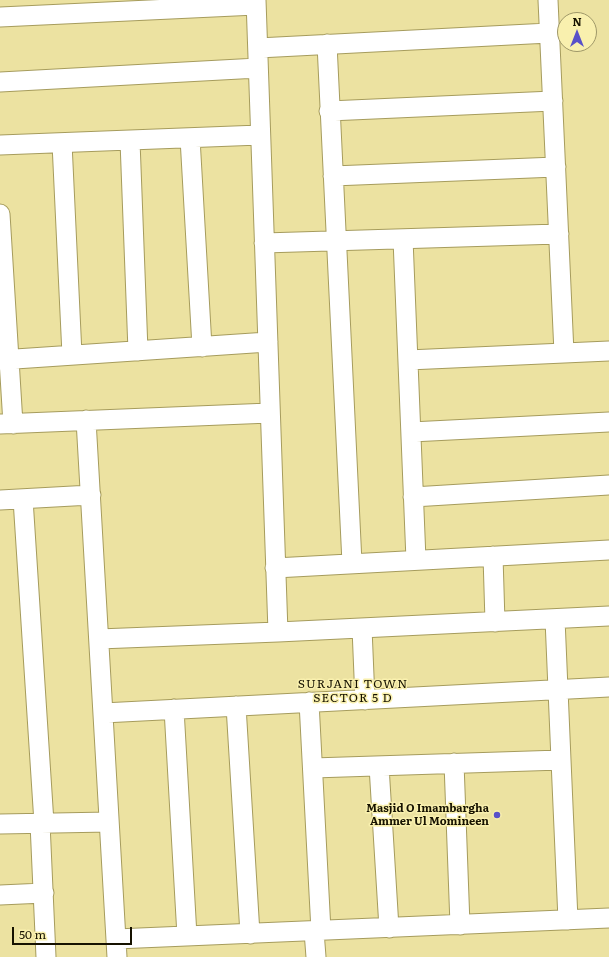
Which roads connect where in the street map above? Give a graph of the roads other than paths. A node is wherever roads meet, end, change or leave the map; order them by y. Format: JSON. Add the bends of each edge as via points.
{"nodes":[{"id":1,"x":548,"y":0,"type":"edge"},
{"id":2,"x":256,"y":2,"type":"edge"},
{"id":3,"x":0,"y":17,"type":"edge"},
{"id":4,"x":549,"y":33,"type":"junction"},
{"id":5,"x":327,"y":44,"type":"junction"},
{"id":6,"x":258,"y":48,"type":"junction"},
{"id":7,"x":258,"y":68,"type":"junction"},
{"id":8,"x":0,"y":82,"type":"edge"},
{"id":9,"x":553,"y":101,"type":"junction"},
{"id":10,"x":329,"y":111,"type":"junction"},
{"id":11,"x":260,"y":135,"type":"junction"},
{"id":12,"x":190,"y":138,"type":"junction"},
{"id":13,"x":130,"y":141,"type":"junction"},
{"id":14,"x":62,"y":143,"type":"junction"},
{"id":15,"x":0,"y":145,"type":"edge"},
{"id":16,"x":556,"y":166,"type":"junction"},
{"id":17,"x":333,"y":176,"type":"junction"},
{"id":18,"x":0,"y":214,"type":"edge"},
{"id":19,"x":559,"y":234,"type":"junction"},
{"id":20,"x":403,"y":239,"type":"junction"},
{"id":21,"x":336,"y":241,"type":"junction"},
{"id":22,"x":264,"y":243,"type":"junction"},
{"id":23,"x":2,"y":288,"type":"edge"},
{"id":24,"x":268,"y":342,"type":"junction"},
{"id":25,"x":202,"y":347,"type":"junction"},
{"id":26,"x":138,"y":351,"type":"junction"},
{"id":27,"x":609,"y":351,"type":"edge"},
{"id":28,"x":564,"y":353,"type":"junction"},
{"id":29,"x":72,"y":355,"type":"junction"},
{"id":30,"x":4,"y":360,"type":"edge"},
{"id":31,"x":408,"y":360,"type":"junction"},
{"id":32,"x":270,"y":413,"type":"junction"},
{"id":33,"x":86,"y":420,"type":"junction"},
{"id":34,"x":609,"y":422,"type":"edge"},
{"id":35,"x":6,"y":424,"type":"edge"},
{"id":36,"x":410,"y":432,"type":"junction"},
{"id":37,"x":609,"y":485,"type":"edge"},
{"id":38,"x":91,"y":495,"type":"junction"},
{"id":39,"x":413,"y":497,"type":"junction"},
{"id":40,"x":23,"y":499,"type":"junction"},
{"id":41,"x":0,"y":500,"type":"edge"},
{"id":42,"x":609,"y":550,"type":"edge"},
{"id":43,"x":493,"y":556,"type":"junction"},
{"id":44,"x":416,"y":560,"type":"junction"},
{"id":45,"x":352,"y":563,"type":"junction"},
{"id":46,"x":275,"y":568,"type":"junction"},
{"id":47,"x":609,"y":616,"type":"edge"},
{"id":48,"x":554,"y":619,"type":"junction"},
{"id":49,"x":495,"y":622,"type":"junction"},
{"id":50,"x":362,"y":628,"type":"junction"},
{"id":51,"x":278,"y":632,"type":"junction"},
{"id":52,"x":99,"y":639,"type":"junction"},
{"id":53,"x":609,"y":687,"type":"edge"},
{"id":54,"x":558,"y":690,"type":"junction"},
{"id":55,"x":365,"y":700,"type":"junction"},
{"id":56,"x":309,"y":702,"type":"junction"},
{"id":57,"x":236,"y":706,"type":"junction"},
{"id":58,"x":174,"y":709,"type":"junction"},
{"id":59,"x":103,"y":713,"type":"junction"},
{"id":60,"x":561,"y":760,"type":"junction"},
{"id":61,"x":454,"y":763,"type":"junction"},
{"id":62,"x":379,"y":766,"type":"junction"},
{"id":63,"x":312,"y":768,"type":"junction"},
{"id":64,"x":110,"y":822,"type":"junction"},
{"id":65,"x":42,"y":823,"type":"junction"},
{"id":66,"x":0,"y":824,"type":"edge"},
{"id":67,"x":44,"y":893,"type":"junction"},
{"id":68,"x":0,"y":895,"type":"edge"},
{"id":69,"x":609,"y":918,"type":"edge"},
{"id":70,"x":568,"y":920,"type":"junction"},
{"id":71,"x":460,"y":925,"type":"junction"},
{"id":72,"x":389,"y":928,"type":"junction"},
{"id":73,"x":318,"y":931,"type":"junction"},
{"id":74,"x":250,"y":934,"type":"junction"},
{"id":75,"x":187,"y":936,"type":"junction"},
{"id":76,"x":117,"y":948,"type":"edge"},
{"id":77,"x":41,"y":957,"type":"edge"},
{"id":78,"x":316,"y":957,"type":"edge"}],
"edges":[{"from":1,"to":4,"type":"street"},
{"from":2,"to":3,"type":"street"},
{"from":2,"to":6,"type":"street"},
{"from":4,"to":5,"type":"street"},
{"from":4,"to":9,"type":"street"},
{"from":5,"to":6,"type":"street"},
{"from":5,"to":10,"type":"street"},
{"from":6,"to":7,"type":"street"},
{"from":7,"to":8,"type":"street"},
{"from":7,"to":11,"type":"street"},
{"from":9,"to":10,"type":"street"},
{"from":9,"to":16,"type":"street"},
{"from":10,"to":17,"type":"street"},
{"from":11,"to":12,"type":"street"},
{"from":11,"to":22,"type":"street"},
{"from":12,"to":13,"type":"street"},
{"from":12,"to":25,"type":"street"},
{"from":13,"to":14,"type":"street"},
{"from":13,"to":26,"type":"street"},
{"from":14,"to":15,"type":"street"},
{"from":14,"to":29,"type":"street"},
{"from":16,"to":17,"type":"street"},
{"from":16,"to":19,"type":"street"},
{"from":17,"to":21,"type":"street"},
{"from":18,"to":23,"type":"street"},
{"from":19,"to":20,"type":"street"},
{"from":19,"to":28,"type":"street"},
{"from":20,"to":21,"type":"street"},
{"from":20,"to":31,"type":"street"},
{"from":21,"to":22,"type":"street"},
{"from":21,"to":45,"type":"street"},
{"from":22,"to":24,"type":"street"},
{"from":23,"to":30,"type":"street"},
{"from":24,"to":25,"type":"street"},
{"from":24,"to":32,"type":"street"},
{"from":25,"to":26,"type":"street"},
{"from":26,"to":29,"type":"street"},
{"from":27,"to":28,"type":"street"},
{"from":28,"to":31,"type":"street"},
{"from":29,"to":30,"type":"street"},
{"from":30,"to":35,"type":"street"},
{"from":31,"to":36,"type":"street"},
{"from":32,"to":33,"type":"street"},
{"from":32,"to":46,"type":"street"},
{"from":33,"to":35,"type":"street"},
{"from":33,"to":38,"type":"street"},
{"from":34,"to":36,"type":"street"},
{"from":36,"to":39,"type":"street"},
{"from":37,"to":39,"type":"street"},
{"from":38,"to":40,"type":"street"},
{"from":38,"to":52,"type":"street"},
{"from":39,"to":44,"type":"street"},
{"from":40,"to":41,"type":"street"},
{"from":40,"to":65,"type":"street"},
{"from":42,"to":43,"type":"street"},
{"from":43,"to":44,"type":"street"},
{"from":43,"to":49,"type":"street"},
{"from":44,"to":45,"type":"street"},
{"from":45,"to":46,"type":"street"},
{"from":46,"to":51,"type":"street"},
{"from":47,"to":48,"type":"street"},
{"from":48,"to":49,"type":"street"},
{"from":48,"to":54,"type":"street"},
{"from":49,"to":50,"type":"street"},
{"from":50,"to":51,"type":"street"},
{"from":50,"to":55,"type":"street"},
{"from":51,"to":52,"type":"street"},
{"from":52,"to":59,"type":"street"},
{"from":53,"to":54,"type":"street"},
{"from":54,"to":55,"type":"street"},
{"from":54,"to":60,"type":"street"},
{"from":55,"to":56,"type":"street"},
{"from":56,"to":57,"type":"street"},
{"from":56,"to":63,"type":"street"},
{"from":57,"to":58,"type":"street"},
{"from":57,"to":74,"type":"street"},
{"from":58,"to":59,"type":"street"},
{"from":58,"to":75,"type":"street"},
{"from":59,"to":64,"type":"street"},
{"from":60,"to":61,"type":"street"},
{"from":60,"to":70,"type":"street"},
{"from":61,"to":62,"type":"street"},
{"from":61,"to":71,"type":"street"},
{"from":62,"to":63,"type":"street"},
{"from":62,"to":72,"type":"street"},
{"from":63,"to":73,"type":"street"},
{"from":64,"to":65,"type":"street"},
{"from":64,"to":76,"type":"street"},
{"from":65,"to":66,"type":"street"},
{"from":65,"to":67,"type":"street"},
{"from":67,"to":68,"type":"street"},
{"from":67,"to":77,"type":"street"},
{"from":69,"to":70,"type":"street"},
{"from":70,"to":71,"type":"street"},
{"from":71,"to":72,"type":"street"},
{"from":72,"to":73,"type":"street"},
{"from":73,"to":74,"type":"street"},
{"from":73,"to":78,"type":"street"},
{"from":74,"to":75,"type":"street"},
{"from":75,"to":76,"type":"street"}]}
